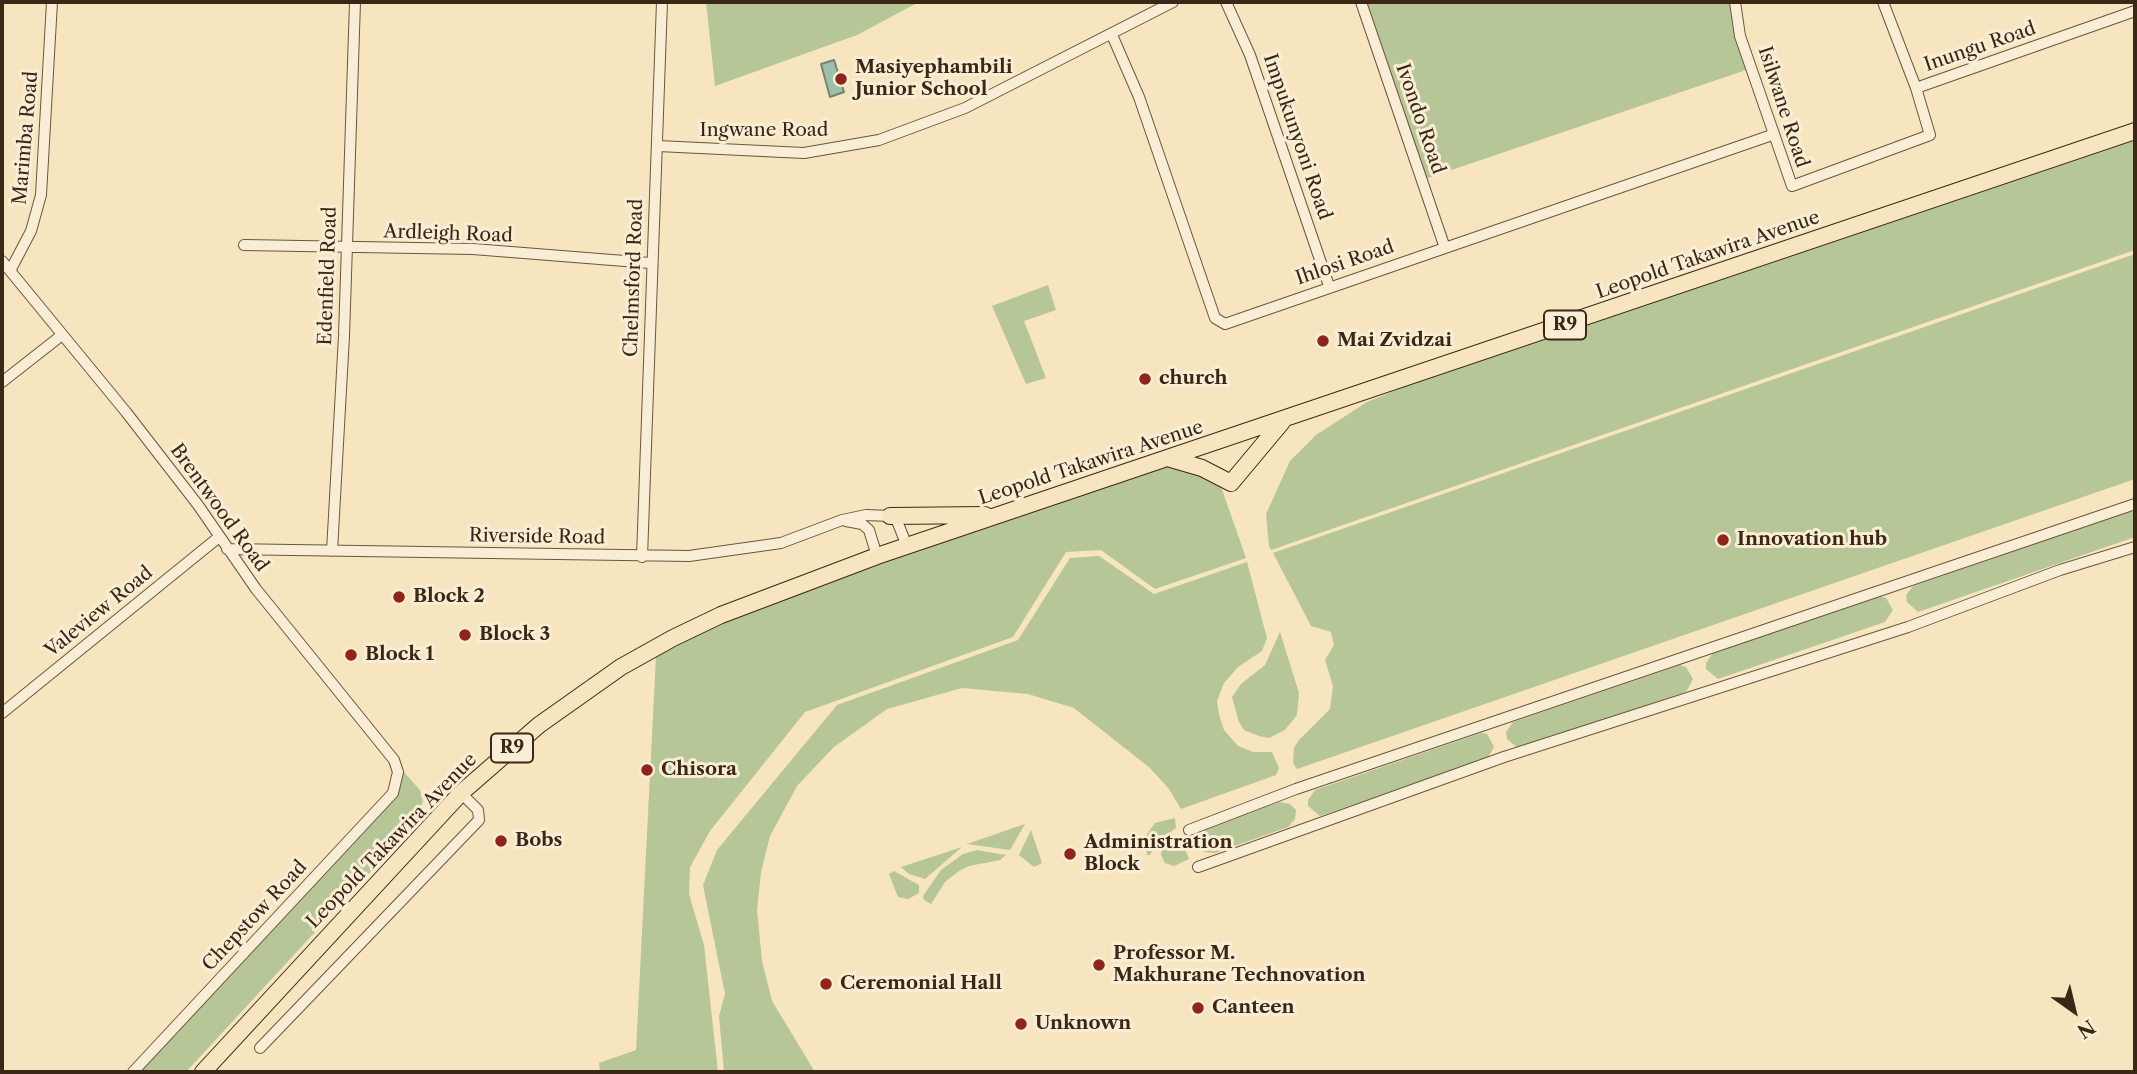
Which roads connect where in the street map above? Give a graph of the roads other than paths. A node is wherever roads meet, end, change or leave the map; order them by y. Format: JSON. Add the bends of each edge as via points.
{"nodes":[{"id":1,"x":52,"y":2,"type":"edge"},
{"id":2,"x":355,"y":2,"type":"edge"},
{"id":3,"x":663,"y":2,"type":"edge"},
{"id":4,"x":1173,"y":2,"type":"edge"},
{"id":5,"x":1226,"y":2,"type":"edge"},
{"id":6,"x":1361,"y":2,"type":"edge"},
{"id":7,"x":1735,"y":2,"type":"edge"},
{"id":8,"x":1883,"y":2,"type":"edge"},
{"id":9,"x":2135,"y":11,"type":"edge"},
{"id":10,"x":1112,"y":35,"type":"junction"},
{"id":11,"x":1916,"y":88,"type":"junction"},
{"id":12,"x":2135,"y":131,"type":"edge"},
{"id":13,"x":1772,"y":135,"type":"junction"},
{"id":14,"x":658,"y":146,"type":"junction"},
{"id":15,"x":244,"y":245,"type":"dead end"},
{"id":16,"x":1445,"y":248,"type":"junction"},
{"id":17,"x":347,"y":249,"type":"junction"},
{"id":18,"x":2,"y":261,"type":"edge"},
{"id":19,"x":650,"y":263,"type":"junction"},
{"id":20,"x":10,"y":271,"type":"junction"},
{"id":21,"x":1329,"y":286,"type":"junction"},
{"id":22,"x":62,"y":335,"type":"junction"},
{"id":23,"x":2,"y":382,"type":"edge"},
{"id":24,"x":1284,"y":419,"type":"junction"},
{"id":25,"x":1171,"y":459,"type":"junction"},
{"id":26,"x":2135,"y":504,"type":"edge"},
{"id":27,"x":890,"y":516,"type":"junction"},
{"id":28,"x":995,"y":516,"type":"junction"},
{"id":29,"x":842,"y":520,"type":"junction"},
{"id":30,"x":219,"y":537,"type":"junction"},
{"id":31,"x":907,"y":546,"type":"junction"},
{"id":32,"x":2135,"y":547,"type":"edge"},
{"id":33,"x":227,"y":549,"type":"junction"},
{"id":34,"x":332,"y":551,"type":"junction"},
{"id":35,"x":877,"y":556,"type":"junction"},
{"id":36,"x":642,"y":557,"type":"junction"},
{"id":37,"x":2,"y":713,"type":"edge"},
{"id":38,"x":398,"y":781,"type":"joint"},
{"id":39,"x":461,"y":793,"type":"junction"},
{"id":40,"x":1189,"y":830,"type":"dead end"},
{"id":41,"x":1198,"y":867,"type":"dead end"},
{"id":42,"x":260,"y":1048,"type":"dead end"},
{"id":43,"x":133,"y":1072,"type":"edge"},
{"id":44,"x":203,"y":1072,"type":"edge"}],
"edges":[{"from":1,"to":20,"type":"street","name":"Marimba Road","via":[[41,195],[32,231]]},
{"from":2,"to":17,"type":"street","name":"Edenfield Road"},
{"from":3,"to":14,"type":"street","name":"Chelmsford Road"},
{"from":4,"to":10,"type":"street","name":"Ingwane Road"},
{"from":5,"to":21,"type":"street","name":"Impukunyoni Road","via":[[1250,55]]},
{"from":6,"to":16,"type":"street","name":"Ivondo Road"},
{"from":7,"to":13,"type":"street","name":"Isilwane Road","via":[[1738,29]]},
{"from":8,"to":11,"type":"street","name":"Isilwane Road"},
{"from":9,"to":11,"type":"street","name":"Inungu Road"},
{"from":10,"to":14,"type":"street","name":"Ingwane Road","via":[[965,108],[879,140],[811,153]]},
{"from":10,"to":21,"type":"street","name":"Ihlosi Road","via":[[1139,97],[1215,318],[1225,324]]},
{"from":11,"to":13,"type":"street","name":"Isilwane Road","via":[[1928,137],[1799,186],[1789,183]]},
{"from":12,"to":24,"type":"highway","name":"Leopold Takawira Avenue","number":"R9"},
{"from":13,"to":16,"type":"street","name":"Ihlosi Road"},
{"from":14,"to":19,"type":"street","name":"Chelmsford Road"},
{"from":15,"to":17,"type":"street","name":"Ardleigh Road"},
{"from":16,"to":21,"type":"street","name":"Ihlosi Road"},
{"from":17,"to":19,"type":"street","name":"Ardleigh Road","via":[[473,249]]},
{"from":17,"to":34,"type":"street","name":"Edenfield Road"},
{"from":18,"to":20,"type":"street","name":"Brentwood Road"},
{"from":19,"to":36,"type":"street","name":"Chelmsford Road"},
{"from":20,"to":22,"type":"street","name":"Brentwood Road"},
{"from":22,"to":23,"type":"street"},
{"from":22,"to":30,"type":"street","name":"Brentwood Road"},
{"from":24,"to":25,"type":"highway","name":"Leopold Takawira Avenue","number":"R9"},
{"from":24,"to":25,"type":"highway","via":[[1231,483]]},
{"from":25,"to":28,"type":"highway","name":"Leopold Takawira Avenue","number":"R9"},
{"from":26,"to":40,"type":"street","via":[[1296,789]]},
{"from":27,"to":28,"type":"highway"},
{"from":27,"to":29,"type":"street","name":"Riverside Road"},
{"from":27,"to":31,"type":"street","via":[[902,528]]},
{"from":28,"to":31,"type":"highway","name":"Leopold Takawira Avenue","number":"R9"},
{"from":29,"to":35,"type":"street","via":[[869,530]]},
{"from":29,"to":36,"type":"street","name":"Riverside Road","via":[[761,547]]},
{"from":30,"to":33,"type":"street","name":"Brentwood Road"},
{"from":30,"to":37,"type":"street","name":"Valeview Road"},
{"from":31,"to":35,"type":"highway","name":"Leopold Takawira Avenue","number":"R9"},
{"from":32,"to":41,"type":"street","via":[[1908,627],[1491,762]]},
{"from":33,"to":34,"type":"street","name":"Riverside Road"},
{"from":33,"to":38,"type":"street","name":"Brentwood Road","via":[[394,760]]},
{"from":34,"to":36,"type":"street","name":"Riverside Road"},
{"from":35,"to":39,"type":"highway","name":"Leopold Takawira Avenue","number":"R9","via":[[721,615],[621,667],[539,725]]},
{"from":38,"to":43,"type":"street","name":"Chepstow Road","via":[[393,793]]},
{"from":39,"to":42,"type":"street","via":[[478,810],[479,820]]},
{"from":39,"to":44,"type":"highway","name":"Leopold Takawira Avenue","number":"R9"}]}
